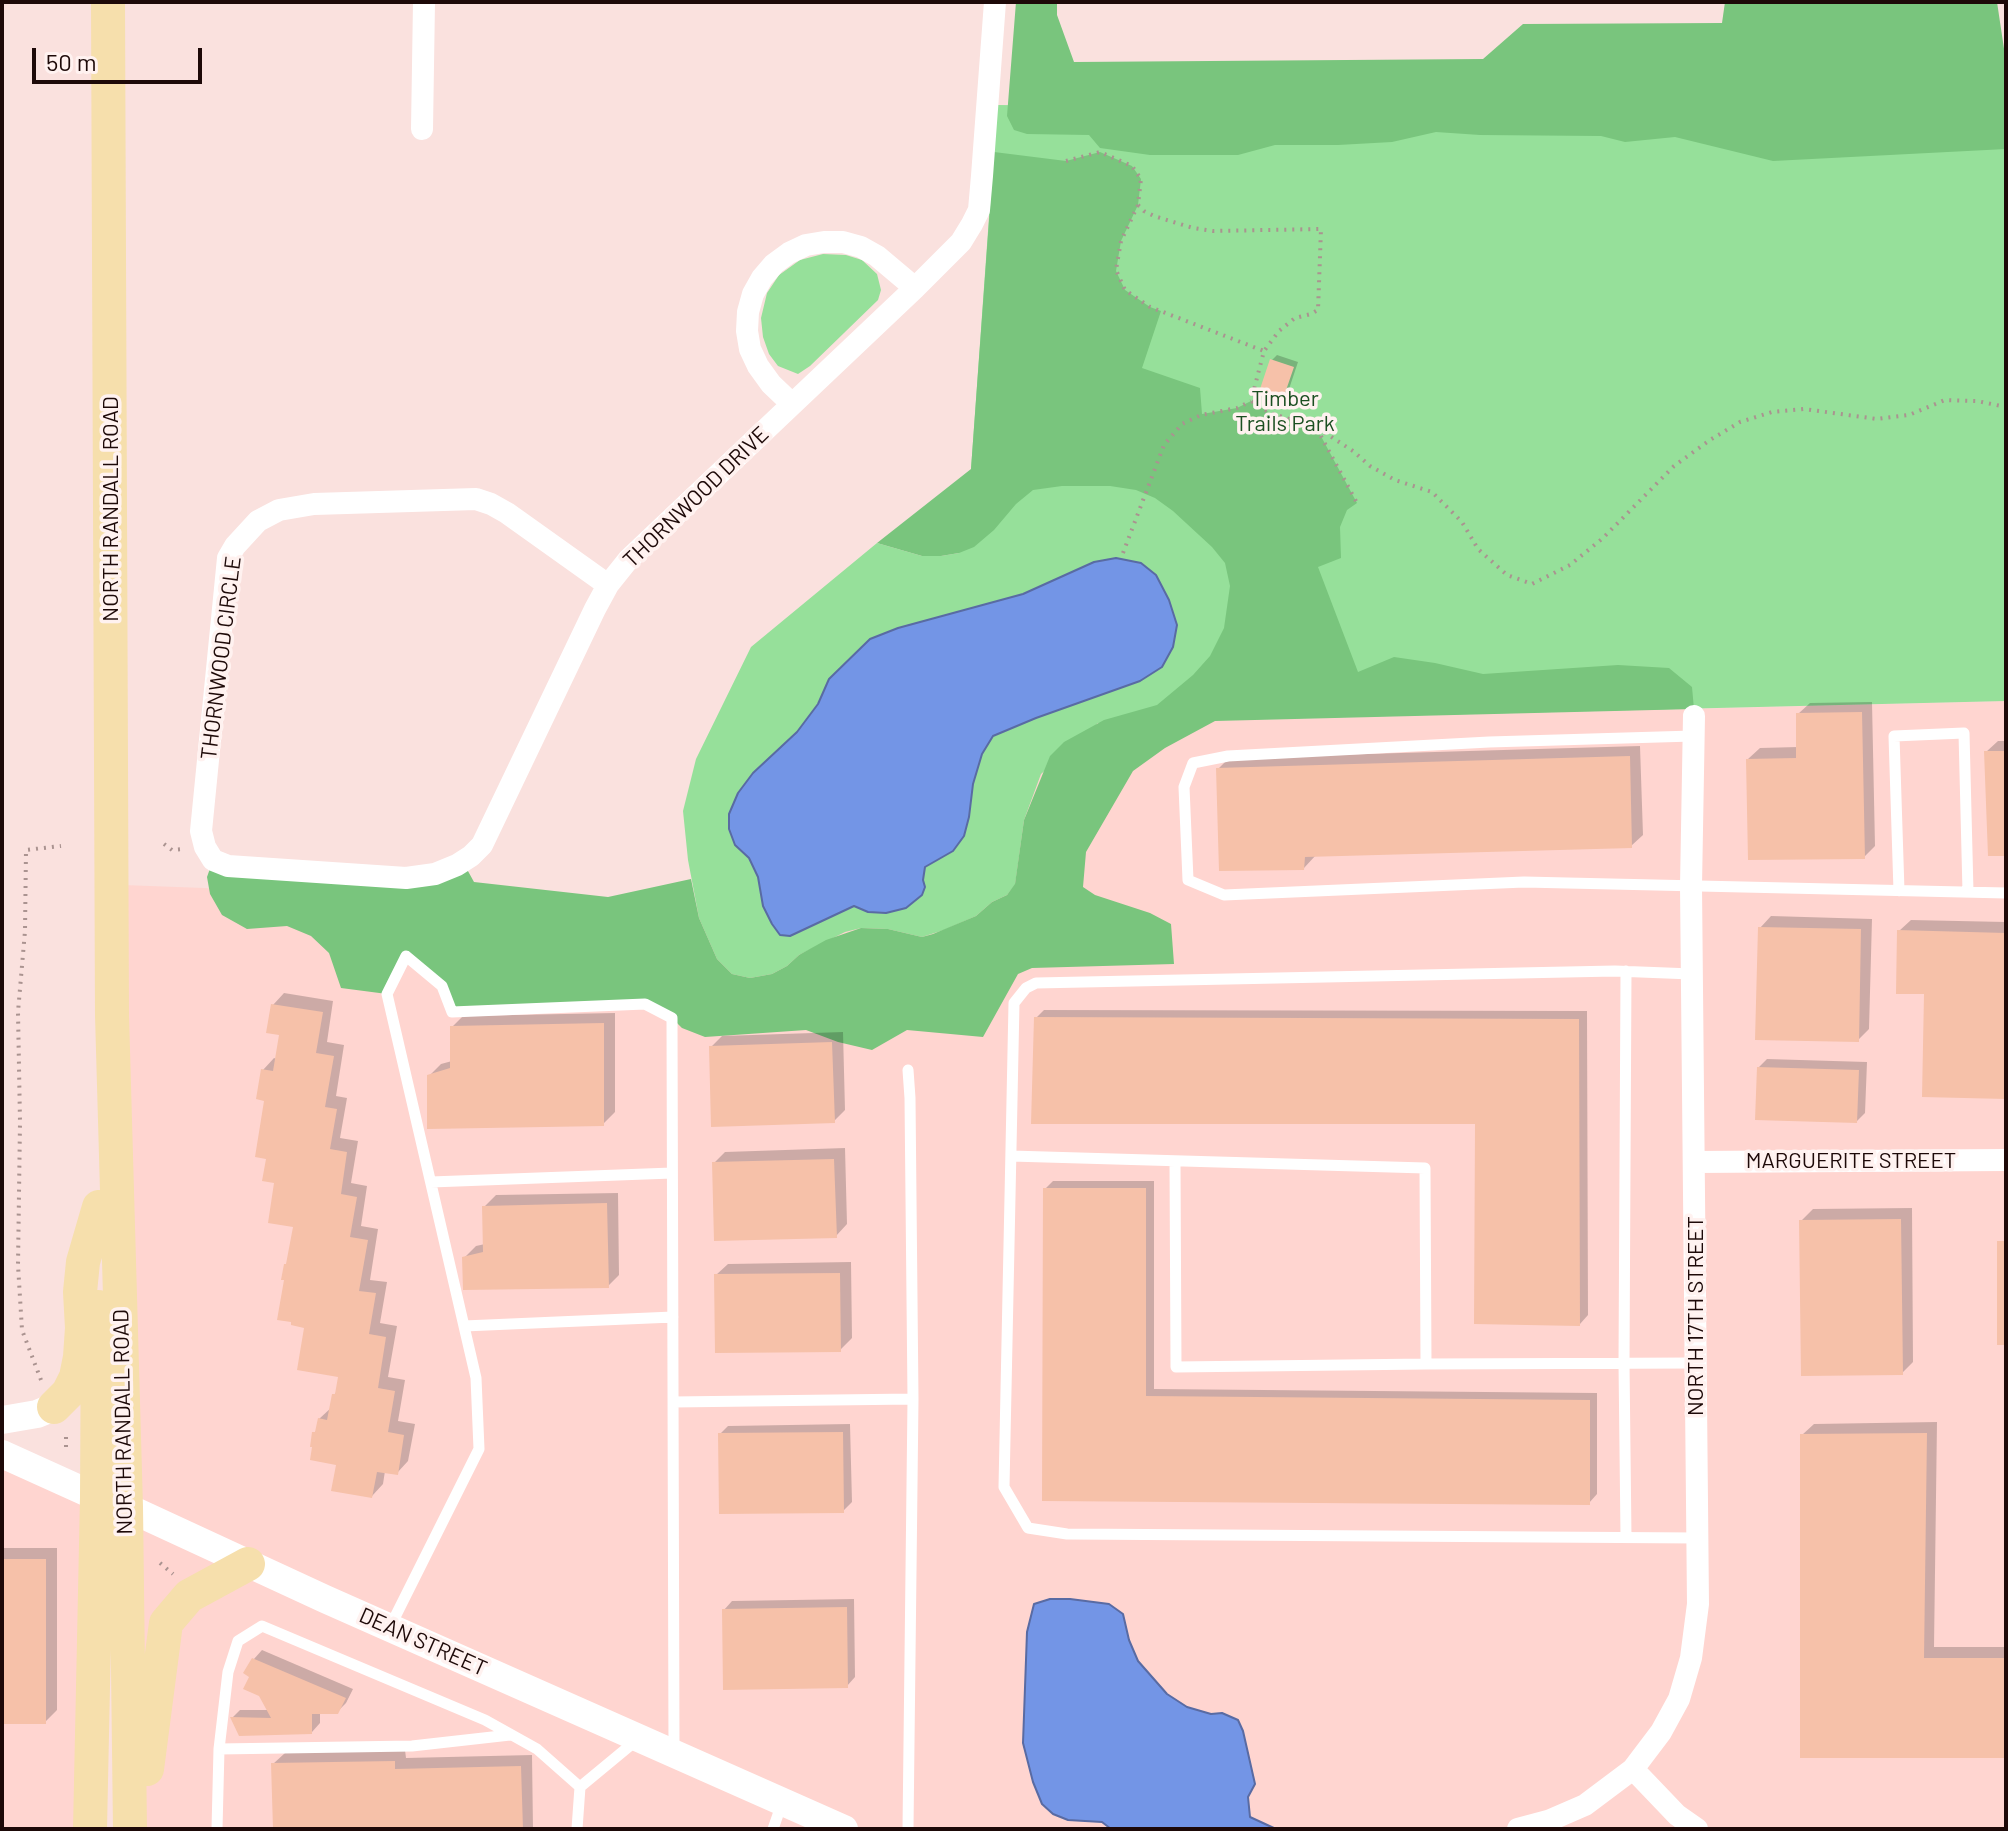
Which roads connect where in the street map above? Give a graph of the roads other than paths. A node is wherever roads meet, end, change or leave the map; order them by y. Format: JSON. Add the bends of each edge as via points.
{"nodes":[{"id":1,"x":108,"y":2,"type":"edge"},
{"id":2,"x":424,"y":2,"type":"edge"},
{"id":3,"x":995,"y":2,"type":"edge"},
{"id":4,"x":422,"y":129,"type":"dead end"},
{"id":5,"x":915,"y":288,"type":"junction"},
{"id":6,"x":792,"y":404,"type":"junction"},
{"id":7,"x":608,"y":585,"type":"junction"},
{"id":8,"x":1694,"y":726,"type":"joint"},
{"id":9,"x":205,"y":847,"type":"joint"},
{"id":10,"x":1691,"y":886,"type":"junction"},
{"id":11,"x":1899,"y":891,"type":"junction"},
{"id":12,"x":1968,"y":892,"type":"junction"},
{"id":13,"x":2006,"y":893,"type":"edge"},
{"id":14,"x":1626,"y":971,"type":"junction"},
{"id":15,"x":1692,"y":974,"type":"junction"},
{"id":16,"x":112,"y":1015,"type":"junction"},
{"id":17,"x":908,"y":1070,"type":"dead end"},
{"id":18,"x":1011,"y":1156,"type":"junction"},
{"id":19,"x":2006,"y":1160,"type":"edge"},
{"id":20,"x":1175,"y":1161,"type":"junction"},
{"id":21,"x":1695,"y":1162,"type":"junction"},
{"id":22,"x":672,"y":1173,"type":"junction"},
{"id":23,"x":431,"y":1182,"type":"junction"},
{"id":24,"x":99,"y":1207,"type":"junction"},
{"id":25,"x":673,"y":1317,"type":"junction"},
{"id":26,"x":464,"y":1326,"type":"junction"},
{"id":27,"x":1624,"y":1363,"type":"junction"},
{"id":28,"x":1697,"y":1363,"type":"junction"},
{"id":29,"x":1426,"y":1364,"type":"junction"},
{"id":30,"x":913,"y":1399,"type":"junction"},
{"id":31,"x":673,"y":1402,"type":"junction"},
{"id":32,"x":2,"y":1420,"type":"edge"},
{"id":33,"x":60,"y":1420,"type":"joint"},
{"id":34,"x":2,"y":1454,"type":"edge"},
{"id":35,"x":111,"y":1502,"type":"junction"},
{"id":36,"x":1626,"y":1537,"type":"junction"},
{"id":37,"x":1698,"y":1538,"type":"junction"},
{"id":38,"x":248,"y":1564,"type":"junction"},
{"id":39,"x":390,"y":1628,"type":"junction"},
{"id":40,"x":511,"y":1734,"type":"junction"},
{"id":41,"x":638,"y":1738,"type":"junction"},
{"id":42,"x":219,"y":1749,"type":"junction"},
{"id":43,"x":674,"y":1754,"type":"junction"},
{"id":44,"x":1633,"y":1769,"type":"junction"},
{"id":45,"x":580,"y":1787,"type":"junction"},
{"id":46,"x":782,"y":1802,"type":"junction"},
{"id":47,"x":90,"y":1829,"type":"edge"},
{"id":48,"x":130,"y":1829,"type":"edge"},
{"id":49,"x":140,"y":1829,"type":"edge"},
{"id":50,"x":217,"y":1829,"type":"edge"},
{"id":51,"x":577,"y":1829,"type":"edge"},
{"id":52,"x":773,"y":1829,"type":"edge"},
{"id":53,"x":844,"y":1829,"type":"edge"},
{"id":54,"x":908,"y":1829,"type":"edge"},
{"id":55,"x":1518,"y":1829,"type":"edge"},
{"id":56,"x":1697,"y":1829,"type":"edge"}],
"edges":[{"from":1,"to":16,"type":"main road","name":"NORTH RANDALL ROAD"},
{"from":2,"to":4,"type":"street"},
{"from":3,"to":5,"type":"street","name":"THORNWOOD DRIVE","via":[[979,210],[961,242]]},
{"from":5,"to":6,"type":"street","name":"THORNWOOD DRIVE"},
{"from":5,"to":6,"type":"street","via":[[877,256],[843,242],[806,245],[774,264],[753,294],[747,331],[758,366]]},
{"from":6,"to":7,"type":"street","name":"THORNWOOD DRIVE"},
{"from":7,"to":9,"type":"street","name":"THORNWOOD DRIVE","via":[[493,824],[471,856],[435,874],[406,878],[228,866],[213,860]]},
{"from":7,"to":9,"type":"street","name":"THORNWOOD CIRCLE","via":[[507,513],[476,499],[314,504],[279,510],[258,521],[228,558],[201,831]]},
{"from":8,"to":10,"type":"street","name":"NORTH 17TH STREET"},
{"from":8,"to":10,"type":"lane","via":[[1228,756],[1193,763],[1184,787],[1188,880],[1224,895],[1524,882]]},
{"from":10,"to":11,"type":"lane"},
{"from":10,"to":15,"type":"street","name":"NORTH 17TH STREET"},
{"from":11,"to":12,"type":"lane"},
{"from":11,"to":12,"type":"lane","via":[[1894,736],[1964,733]]},
{"from":12,"to":13,"type":"lane"},
{"from":14,"to":15,"type":"lane"},
{"from":14,"to":18,"type":"lane","via":[[1036,983],[1014,1003]]},
{"from":14,"to":27,"type":"lane"},
{"from":15,"to":21,"type":"street","name":"NORTH 17TH STREET"},
{"from":16,"to":24,"type":"main road","name":"NORTH RANDALL ROAD"},
{"from":16,"to":35,"type":"main road","name":"NORTH RANDALL ROAD"},
{"from":17,"to":30,"type":"lane"},
{"from":18,"to":20,"type":"lane"},
{"from":18,"to":36,"type":"lane","via":[[1004,1487],[1028,1528],[1067,1534]]},
{"from":19,"to":21,"type":"street","name":"MARGUERITE STREET"},
{"from":20,"to":29,"type":"lane","via":[[1425,1168]]},
{"from":20,"to":29,"type":"lane","via":[[1176,1367]]},
{"from":21,"to":28,"type":"street","name":"NORTH 17TH STREET"},
{"from":22,"to":23,"type":"lane"},
{"from":22,"to":23,"type":"lane","via":[[672,1018],[645,1004],[452,1012],[442,986],[406,956],[387,994]]},
{"from":22,"to":25,"type":"lane"},
{"from":23,"to":26,"type":"lane"},
{"from":24,"to":33,"type":"main road","name":"NORTH RANDALL ROAD","via":[[83,1262],[76,1377]]},
{"from":24,"to":35,"type":"main road","name":"NORTH RANDALL ROAD"},
{"from":25,"to":26,"type":"lane"},
{"from":25,"to":31,"type":"lane"},
{"from":26,"to":39,"type":"lane","via":[[476,1378],[479,1449]]},
{"from":27,"to":28,"type":"lane"},
{"from":27,"to":29,"type":"lane"},
{"from":27,"to":36,"type":"lane"},
{"from":28,"to":37,"type":"street","name":"NORTH 17TH STREET"},
{"from":30,"to":31,"type":"lane"},
{"from":30,"to":54,"type":"lane"},
{"from":31,"to":43,"type":"lane"},
{"from":32,"to":33,"type":"street","via":[[37,1414]]},
{"from":34,"to":35,"type":"street","name":"DEAN STREET"},
{"from":35,"to":38,"type":"street","name":"DEAN STREET"},
{"from":35,"to":47,"type":"main road","name":"NORTH RANDALL ROAD"},
{"from":35,"to":48,"type":"main road","name":"NORTH RANDALL ROAD"},
{"from":36,"to":37,"type":"lane"},
{"from":37,"to":44,"type":"street","name":"NORTH 17TH STREET","via":[[1691,1658],[1679,1699]]},
{"from":38,"to":39,"type":"street","name":"DEAN STREET"},
{"from":38,"to":49,"type":"main road","via":[[189,1596],[166,1623]]},
{"from":39,"to":41,"type":"street","name":"DEAN STREET"},
{"from":40,"to":42,"type":"lane","via":[[412,1746]]},
{"from":40,"to":42,"type":"lane","via":[[262,1626],[238,1641],[228,1672]]},
{"from":40,"to":45,"type":"lane"},
{"from":41,"to":43,"type":"street","name":"DEAN STREET"},
{"from":41,"to":45,"type":"lane"},
{"from":42,"to":50,"type":"lane"},
{"from":43,"to":46,"type":"street","name":"DEAN STREET"},
{"from":44,"to":55,"type":"street","name":"NORTH 17TH STREET","via":[[1585,1805]]},
{"from":44,"to":56,"type":"street"},
{"from":45,"to":51,"type":"lane"},
{"from":46,"to":52,"type":"lane"},
{"from":46,"to":53,"type":"street","name":"DEAN STREET"}]}
